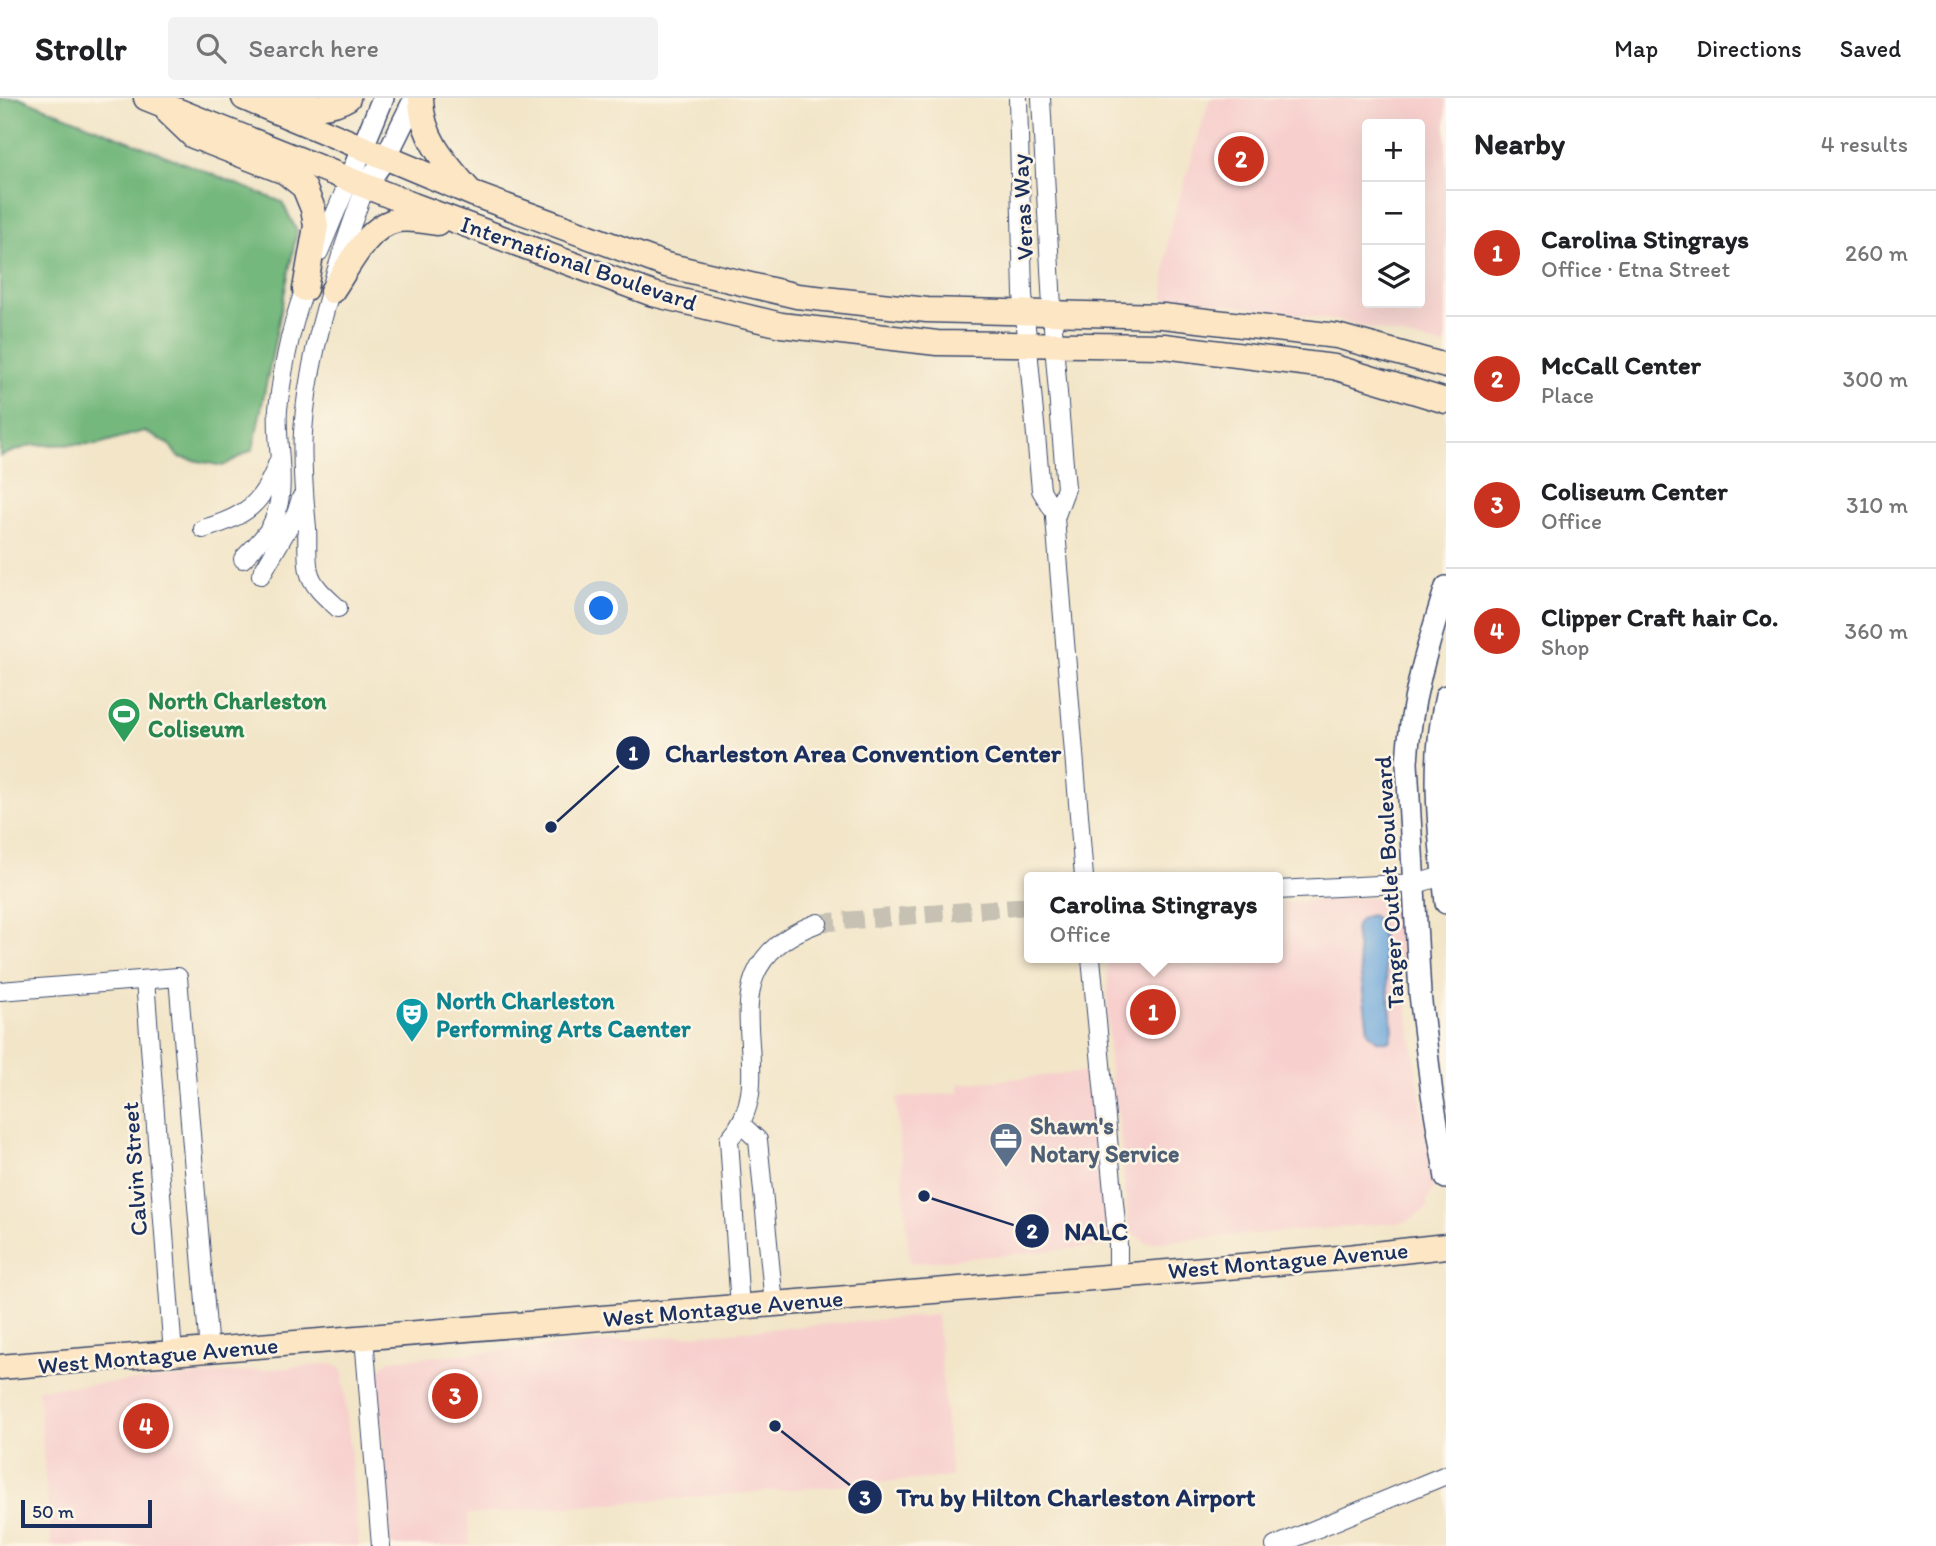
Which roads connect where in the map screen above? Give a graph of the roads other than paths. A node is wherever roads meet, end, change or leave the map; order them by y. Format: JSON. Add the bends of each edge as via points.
{"nodes":[{"id":1,"x":348,"y":98,"type":"edge"},
{"id":2,"x":383,"y":98,"type":"edge"},
{"id":3,"x":415,"y":98,"type":"edge"},
{"id":4,"x":421,"y":98,"type":"edge"},
{"id":5,"x":1018,"y":98,"type":"edge"},
{"id":6,"x":1041,"y":98,"type":"edge"},
{"id":7,"x":152,"y":100,"type":"edge"},
{"id":8,"x":252,"y":101,"type":"edge"},
{"id":9,"x":363,"y":148,"type":"junction"},
{"id":10,"x":386,"y":157,"type":"junction"},
{"id":11,"x":358,"y":182,"type":"junction"},
{"id":12,"x":473,"y":194,"type":"junction"},
{"id":13,"x":473,"y":228,"type":"junction"},
{"id":14,"x":305,"y":289,"type":"junction"},
{"id":15,"x":332,"y":291,"type":"junction"},
{"id":16,"x":1026,"y":312,"type":"junction"},
{"id":17,"x":1053,"y":313,"type":"junction"},
{"id":18,"x":1029,"y":344,"type":"junction"},
{"id":19,"x":1054,"y":345,"type":"junction"},
{"id":20,"x":1446,"y":366,"type":"edge"},
{"id":21,"x":1446,"y":401,"type":"edge"},
{"id":22,"x":279,"y":458,"type":"junction"},
{"id":23,"x":303,"y":490,"type":"junction"},
{"id":24,"x":1055,"y":513,"type":"junction"},
{"id":25,"x":203,"y":529,"type":"dead end"},
{"id":26,"x":243,"y":559,"type":"dead end"},
{"id":27,"x":261,"y":575,"type":"dead end"},
{"id":28,"x":1446,"y":587,"type":"edge"},
{"id":29,"x":338,"y":608,"type":"dead end"},
{"id":30,"x":1446,"y":696,"type":"edge"},
{"id":31,"x":1084,"y":872,"type":"edge"},
{"id":32,"x":1444,"y":876,"type":"edge"},
{"id":33,"x":1412,"y":883,"type":"junction"},
{"id":34,"x":1283,"y":890,"type":"edge"},
{"id":35,"x":1446,"y":903,"type":"edge"},
{"id":36,"x":818,"y":923,"type":"tunnel mouth"},
{"id":37,"x":1091,"y":963,"type":"edge"},
{"id":38,"x":145,"y":980,"type":"junction"},
{"id":39,"x":0,"y":991,"type":"edge"},
{"id":40,"x":742,"y":1125,"type":"junction"},
{"id":41,"x":1446,"y":1178,"type":"edge"},
{"id":42,"x":1446,"y":1246,"type":"edge"},
{"id":43,"x":1118,"y":1275,"type":"junction"},
{"id":44,"x":774,"y":1304,"type":"junction"},
{"id":45,"x":740,"y":1308,"type":"junction"},
{"id":46,"x":364,"y":1337,"type":"junction"},
{"id":47,"x":209,"y":1351,"type":"junction"},
{"id":48,"x":173,"y":1354,"type":"junction"},
{"id":49,"x":0,"y":1367,"type":"edge"},
{"id":50,"x":1446,"y":1475,"type":"edge"},
{"id":51,"x":381,"y":1546,"type":"edge"},
{"id":52,"x":1275,"y":1546,"type":"edge"}],
"edges":[{"from":1,"to":8,"type":"main road","via":[[320,107]]},
{"from":2,"to":9,"type":"street"},
{"from":3,"to":10,"type":"street"},
{"from":4,"to":12,"type":"main road","via":[[432,145]]},
{"from":5,"to":16,"type":"street","name":"Veras Way"},
{"from":6,"to":17,"type":"street","name":"Veras Way"},
{"from":7,"to":11,"type":"main road","name":"International Boulevard"},
{"from":7,"to":14,"type":"main road","via":[[193,136],[285,172],[304,187],[316,226]]},
{"from":8,"to":9,"type":"main road","name":"International Boulevard"},
{"from":9,"to":10,"type":"main road","name":"International Boulevard"},
{"from":9,"to":11,"type":"street"},
{"from":10,"to":11,"type":"street"},
{"from":10,"to":12,"type":"main road","name":"International Boulevard"},
{"from":11,"to":13,"type":"main road","name":"International Boulevard"},
{"from":11,"to":14,"type":"street"},
{"from":11,"to":15,"type":"street"},
{"from":12,"to":16,"type":"main road","name":"International Boulevard","via":[[666,265],[797,296],[927,310]]},
{"from":13,"to":15,"type":"main road","via":[[412,220],[382,226],[366,240]]},
{"from":13,"to":18,"type":"main road","name":"International Boulevard","via":[[653,294],[781,325],[937,343]]},
{"from":14,"to":22,"type":"street","via":[[284,368]]},
{"from":15,"to":23,"type":"street","via":[[309,388]]},
{"from":16,"to":17,"type":"main road","name":"International Boulevard"},
{"from":16,"to":18,"type":"street","name":"Veras Way"},
{"from":17,"to":19,"type":"street","name":"Veras Way"},
{"from":17,"to":20,"type":"main road","name":"International Boulevard","via":[[1155,315],[1337,336]]},
{"from":18,"to":19,"type":"main road","name":"International Boulevard"},
{"from":18,"to":24,"type":"street","name":"Veras Way","via":[[1041,490]]},
{"from":19,"to":21,"type":"main road","name":"International Boulevard","via":[[1164,346],[1334,367]]},
{"from":19,"to":24,"type":"street","name":"Veras Way","via":[[1066,488]]},
{"from":22,"to":25,"type":"street","via":[[271,481],[256,502],[231,521]]},
{"from":22,"to":26,"type":"street","via":[[281,483],[275,516]]},
{"from":23,"to":27,"type":"street","via":[[296,514]]},
{"from":23,"to":29,"type":"street","via":[[309,571],[319,590]]},
{"from":24,"to":31,"type":"street"},
{"from":28,"to":33,"type":"street","name":"Tanger Outlet Boulevard","via":[[1409,727]]},
{"from":30,"to":32,"type":"street","via":[[1436,773]]},
{"from":32,"to":33,"type":"street"},
{"from":32,"to":35,"type":"street"},
{"from":33,"to":34,"type":"street"},
{"from":33,"to":41,"type":"street","name":"Tanger Outlet Boulevard","via":[[1420,994]]},
{"from":36,"to":40,"type":"street","via":[[799,930],[772,950],[755,974],[748,1003],[752,1080]]},
{"from":37,"to":43,"type":"street"},
{"from":38,"to":39,"type":"street"},
{"from":38,"to":47,"type":"street","via":[[178,978]]},
{"from":38,"to":48,"type":"street","name":"Calvin Street"},
{"from":40,"to":44,"type":"street","via":[[758,1140]]},
{"from":40,"to":45,"type":"street","via":[[729,1139]]},
{"from":42,"to":43,"type":"main road","name":"West Montague Avenue"},
{"from":43,"to":44,"type":"main road","name":"West Montague Avenue"},
{"from":44,"to":45,"type":"main road","name":"West Montague Avenue"},
{"from":45,"to":46,"type":"main road","name":"West Montague Avenue"},
{"from":46,"to":47,"type":"main road","name":"West Montague Avenue"},
{"from":46,"to":51,"type":"street"},
{"from":47,"to":48,"type":"main road","name":"West Montague Avenue"},
{"from":48,"to":49,"type":"main road","name":"West Montague Avenue"},
{"from":50,"to":52,"type":"street"}]}
